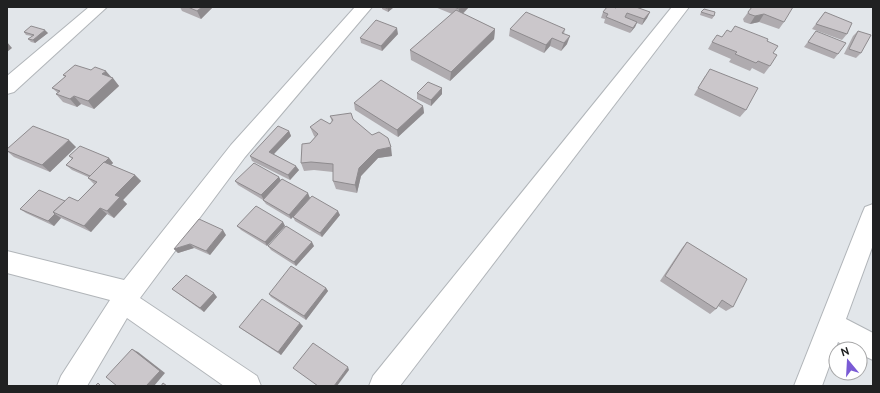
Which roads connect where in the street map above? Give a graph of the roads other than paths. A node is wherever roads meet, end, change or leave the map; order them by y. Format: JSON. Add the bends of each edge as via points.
{"nodes":[{"id":1,"x":100,"y":7,"type":"edge"},
{"id":2,"x":364,"y":7,"type":"edge"},
{"id":3,"x":681,"y":7,"type":"edge"},
{"id":4,"x":7,"y":87,"type":"edge"},
{"id":5,"x":873,"y":214,"type":"edge"},
{"id":6,"x":7,"y":262,"type":"edge"},
{"id":7,"x":127,"y":298,"type":"junction"},
{"id":8,"x":831,"y":325,"type":"junction"},
{"id":9,"x":873,"y":347,"type":"edge"},
{"id":10,"x":71,"y":386,"type":"edge"},
{"id":11,"x":247,"y":386,"type":"edge"},
{"id":12,"x":383,"y":386,"type":"edge"},
{"id":13,"x":808,"y":386,"type":"edge"}],
"edges":[{"from":1,"to":4,"type":"street"},
{"from":2,"to":7,"type":"street","via":[[238,151]]},
{"from":3,"to":12,"type":"street"},
{"from":5,"to":8,"type":"street"},
{"from":6,"to":7,"type":"street"},
{"from":7,"to":10,"type":"street"},
{"from":7,"to":11,"type":"street"},
{"from":8,"to":9,"type":"street"},
{"from":8,"to":13,"type":"street"}]}
